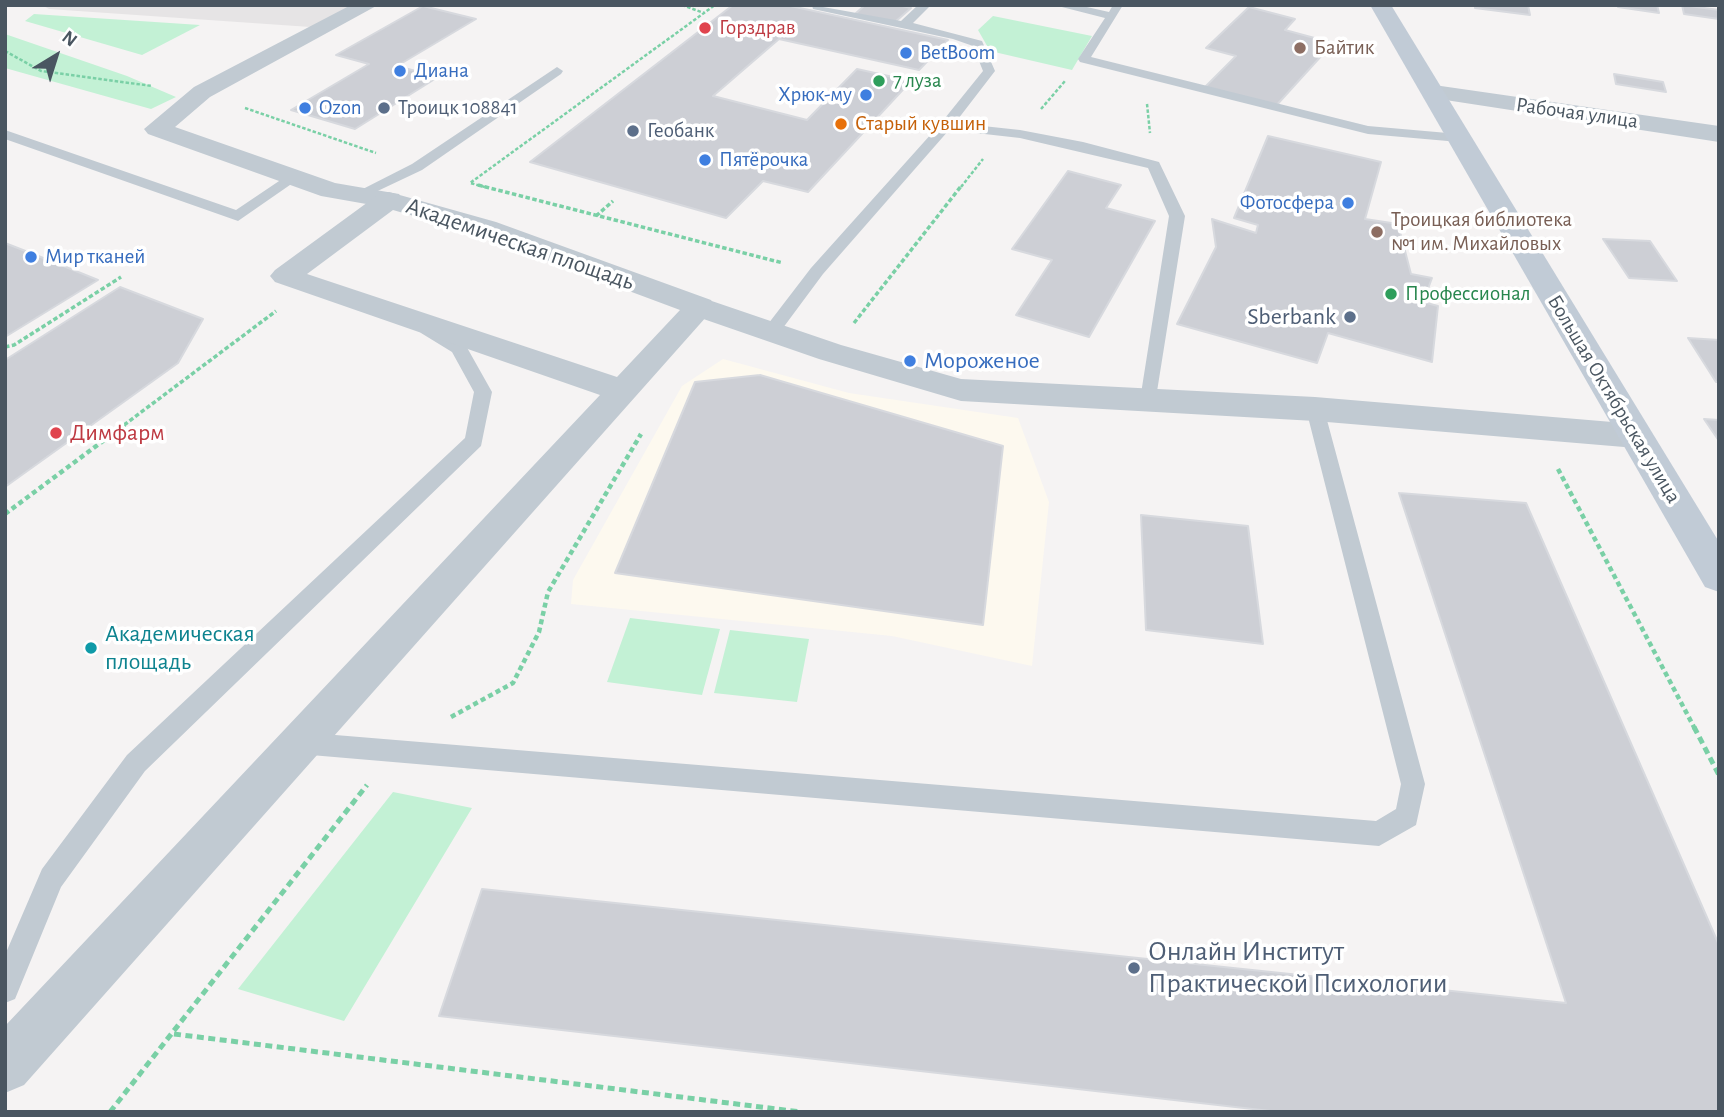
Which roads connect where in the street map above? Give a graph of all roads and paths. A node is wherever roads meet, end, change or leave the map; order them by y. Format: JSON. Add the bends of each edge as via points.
{"nodes":[{"id":1,"x":368,"y":5,"type":"edge"},
{"id":2,"x":682,"y":5,"type":"edge"},
{"id":3,"x":715,"y":5,"type":"edge"},
{"id":4,"x":925,"y":5,"type":"edge"},
{"id":5,"x":1060,"y":5,"type":"edge"},
{"id":6,"x":1380,"y":5,"type":"edge"},
{"id":7,"x":817,"y":7,"type":"dead end"},
{"id":8,"x":1116,"y":11,"type":"edge"},
{"id":9,"x":704,"y":13,"type":"junction"},
{"id":10,"x":904,"y":24,"type":"junction"},
{"id":11,"x":1084,"y":59,"type":"junction"},
{"id":12,"x":557,"y":71,"type":"dead end"},
{"id":13,"x":1143,"y":75,"type":"junction"},
{"id":14,"x":1434,"y":92,"type":"junction"},
{"id":15,"x":946,"y":126,"type":"junction"},
{"id":16,"x":5,"y":134,"type":"edge"},
{"id":17,"x":1020,"y":134,"type":"junction"},
{"id":18,"x":1719,"y":134,"type":"edge"},
{"id":19,"x":1459,"y":138,"type":"junction"},
{"id":20,"x":1154,"y":165,"type":"junction"},
{"id":21,"x":293,"y":178,"type":"junction"},
{"id":22,"x":375,"y":197,"type":"junction"},
{"id":23,"x":613,"y":201,"type":"dead end"},
{"id":24,"x":596,"y":217,"type":"junction"},
{"id":25,"x":817,"y":271,"type":"junction"},
{"id":26,"x":121,"y":277,"type":"dead end"},
{"id":27,"x":700,"y":307,"type":"junction"},
{"id":28,"x":276,"y":311,"type":"dead end"},
{"id":29,"x":407,"y":318,"type":"junction"},
{"id":30,"x":771,"y":332,"type":"junction"},
{"id":31,"x":5,"y":347,"type":"edge"},
{"id":32,"x":830,"y":352,"type":"junction"},
{"id":33,"x":621,"y":390,"type":"junction"},
{"id":34,"x":1149,"y":400,"type":"junction"},
{"id":35,"x":1315,"y":409,"type":"junction"},
{"id":36,"x":1535,"y":427,"type":"junction"},
{"id":37,"x":1636,"y":436,"type":"junction"},
{"id":38,"x":5,"y":514,"type":"edge"},
{"id":39,"x":1716,"y":566,"type":"edge"},
{"id":40,"x":299,"y":743,"type":"junction"},
{"id":41,"x":1719,"y":775,"type":"edge"},
{"id":42,"x":5,"y":989,"type":"edge"},
{"id":43,"x":173,"y":1034,"type":"dead end"},
{"id":44,"x":5,"y":1066,"type":"edge"},
{"id":45,"x":801,"y":1112,"type":"edge"}],
"edges":[{"from":1,"to":21,"type":"street","via":[[202,92],[157,129]]},
{"from":2,"to":9,"type":"path"},
{"from":3,"to":9,"type":"path"},
{"from":4,"to":10,"type":"lane"},
{"from":5,"to":8,"type":"lane"},
{"from":6,"to":14,"type":"main road","name":"Большая Октябрьская улица"},
{"from":7,"to":10,"type":"lane"},
{"from":8,"to":11,"type":"lane"},
{"from":9,"to":24,"type":"path","via":[[470,183]]},
{"from":10,"to":15,"type":"lane","via":[[978,44],[989,71]]},
{"from":11,"to":13,"type":"lane"},
{"from":11,"to":17,"type":"path"},
{"from":12,"to":22,"type":"lane"},
{"from":13,"to":19,"type":"lane","via":[[1368,130]]},
{"from":13,"to":20,"type":"path"},
{"from":14,"to":18,"type":"street","name":"Рабочая улица"},
{"from":14,"to":19,"type":"main road","name":"Большая Октябрьская улица"},
{"from":15,"to":17,"type":"lane"},
{"from":15,"to":25,"type":"lane"},
{"from":16,"to":21,"type":"lane","via":[[238,216]]},
{"from":17,"to":20,"type":"lane"},
{"from":17,"to":32,"type":"path","via":[[991,149]]},
{"from":19,"to":37,"type":"main road","name":"Большая Октябрьская улица"},
{"from":20,"to":34,"type":"lane","via":[[1177,216]]},
{"from":21,"to":22,"type":"street"},
{"from":22,"to":27,"type":"street","name":"Академическая площадь","via":[[486,228]]},
{"from":22,"to":29,"type":"street","name":"Академическая площадь","via":[[285,276]]},
{"from":23,"to":24,"type":"path"},
{"from":24,"to":25,"type":"path"},
{"from":25,"to":30,"type":"lane"},
{"from":26,"to":31,"type":"path"},
{"from":27,"to":30,"type":"street","name":"Академическая площадь"},
{"from":27,"to":33,"type":"street"},
{"from":28,"to":38,"type":"path"},
{"from":29,"to":33,"type":"street","name":"Академическая площадь"},
{"from":29,"to":42,"type":"lane","via":[[459,348],[484,392],[474,441],[136,764],[51,878]]},
{"from":30,"to":32,"type":"street","name":"Академическая площадь"},
{"from":32,"to":34,"type":"street","name":"Академическая площадь","via":[[961,390]]},
{"from":33,"to":40,"type":"street"},
{"from":34,"to":35,"type":"street","name":"Академическая площадь"},
{"from":35,"to":36,"type":"street","name":"Академическая площадь"},
{"from":35,"to":40,"type":"lane","via":[[1413,783],[1406,816],[1379,834]]},
{"from":36,"to":37,"type":"street","name":"Академическая площадь"},
{"from":36,"to":41,"type":"path"},
{"from":37,"to":39,"type":"main road","name":"Большая Октябрьская улица"},
{"from":40,"to":44,"type":"street"},
{"from":43,"to":45,"type":"path"}]}
